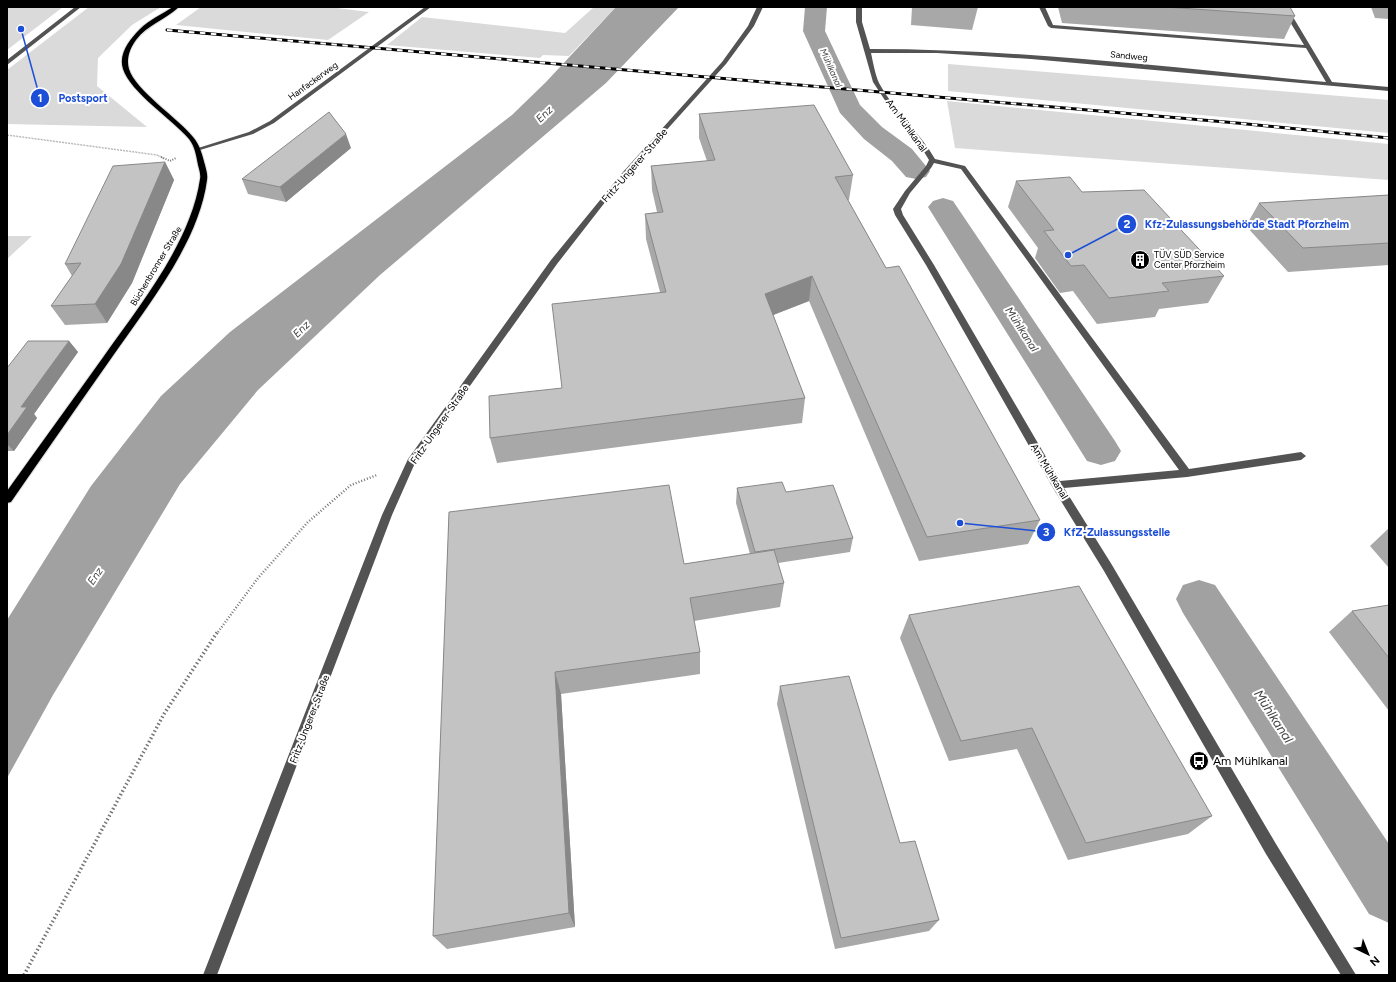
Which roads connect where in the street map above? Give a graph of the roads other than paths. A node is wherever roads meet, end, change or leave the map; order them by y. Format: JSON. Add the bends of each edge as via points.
{"nodes":[{"id":1,"x":78,"y":7,"type":"edge"},
{"id":2,"x":176,"y":7,"type":"edge"},
{"id":3,"x":428,"y":7,"type":"edge"},
{"id":4,"x":760,"y":7,"type":"edge"},
{"id":5,"x":859,"y":7,"type":"edge"},
{"id":6,"x":1042,"y":7,"type":"edge"},
{"id":7,"x":1284,"y":7,"type":"edge"},
{"id":8,"x":1309,"y":47,"type":"junction"},
{"id":9,"x":867,"y":51,"type":"junction"},
{"id":10,"x":7,"y":63,"type":"edge"},
{"id":11,"x":1330,"y":83,"type":"junction"},
{"id":12,"x":1389,"y":89,"type":"edge"},
{"id":13,"x":198,"y":149,"type":"junction"},
{"id":14,"x":932,"y":160,"type":"junction"},
{"id":15,"x":1301,"y":456,"type":"dead end"},
{"id":16,"x":1187,"y":473,"type":"junction"},
{"id":17,"x":1057,"y":485,"type":"junction"},
{"id":18,"x":7,"y":499,"type":"edge"},
{"id":19,"x":210,"y":975,"type":"edge"},
{"id":20,"x":1349,"y":975,"type":"edge"}],
"edges":[{"from":1,"to":10,"type":"street"},
{"from":2,"to":13,"type":"main road","name":"Büchenbronner Straße","via":[[143,29],[133,40],[127,50],[126,69],[144,93],[191,138]]},
{"from":3,"to":13,"type":"street","name":"Hanfackerweg","via":[[272,122],[251,133]]},
{"from":4,"to":19,"type":"street","name":"Fritz-Ungerer-Straße","via":[[751,26],[724,63],[625,173],[554,262],[411,462],[387,515]]},
{"from":5,"to":9,"type":"street","name":"Am Mühlkanal","via":[[859,22]]},
{"from":6,"to":8,"type":"street","via":[[1051,26]]},
{"from":7,"to":8,"type":"street"},
{"from":8,"to":11,"type":"street"},
{"from":9,"to":11,"type":"street","name":"Sandweg","via":[[937,51],[1032,57]]},
{"from":9,"to":14,"type":"street","name":"Am Mühlkanal","via":[[876,82]]},
{"from":11,"to":12,"type":"street","name":"Sandweg"},
{"from":13,"to":18,"type":"main road","name":"Büchenbronner Straße","via":[[204,178],[190,228],[143,307]]},
{"from":14,"to":16,"type":"street","via":[[963,167]]},
{"from":14,"to":17,"type":"street","name":"Am Mühlkanal","via":[[907,192],[897,209],[899,215]]},
{"from":15,"to":16,"type":"street"},
{"from":16,"to":17,"type":"street"},
{"from":17,"to":20,"type":"street","name":"Am Mühlkanal","via":[[1271,849]]}]}
